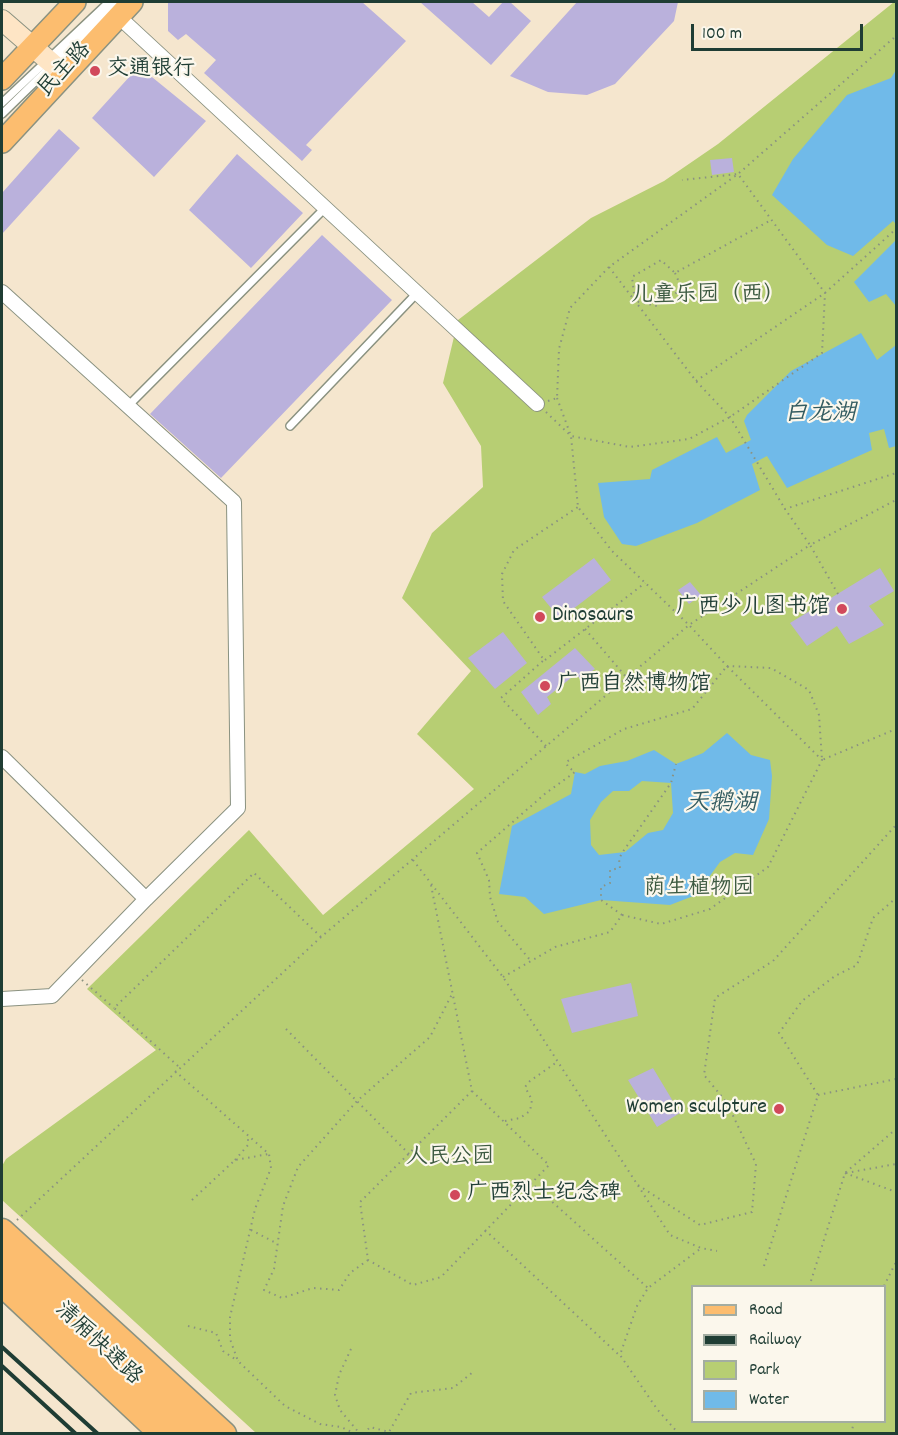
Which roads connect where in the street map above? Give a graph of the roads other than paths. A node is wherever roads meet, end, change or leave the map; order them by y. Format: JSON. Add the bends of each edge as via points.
{"nodes":[{"id":1,"x":75,"y":2,"type":"edge"},
{"id":2,"x":119,"y":5,"type":"edge"},
{"id":3,"x":2,"y":20,"type":"edge"},
{"id":4,"x":48,"y":62,"type":"junction"},
{"id":5,"x":2,"y":79,"type":"edge"},
{"id":6,"x":2,"y":103,"type":"edge"},
{"id":7,"x":2,"y":114,"type":"edge"},
{"id":8,"x":2,"y":142,"type":"edge"},
{"id":9,"x":326,"y":207,"type":"junction"},
{"id":10,"x":2,"y":292,"type":"edge"},
{"id":11,"x":418,"y":292,"type":"junction"},
{"id":12,"x":537,"y":404,"type":"road end"},
{"id":13,"x":128,"y":406,"type":"junction"},
{"id":14,"x":290,"y":426,"type":"dead end"},
{"id":15,"x":2,"y":757,"type":"edge"},
{"id":16,"x":146,"y":899,"type":"junction"},
{"id":17,"x":2,"y":999,"type":"edge"},
{"id":18,"x":2,"y":1242,"type":"edge"},
{"id":19,"x":2,"y":1284,"type":"edge"},
{"id":20,"x":162,"y":1434,"type":"edge"},
{"id":21,"x":175,"y":1434,"type":"edge"},
{"id":22,"x":192,"y":1434,"type":"edge"},
{"id":23,"x":201,"y":1434,"type":"edge"},
{"id":24,"x":224,"y":1434,"type":"edge"}],
"edges":[{"from":1,"to":4,"type":"main road","name":"民主路"},
{"from":2,"to":4,"type":"main road","name":"民主路"},
{"from":2,"to":9,"type":"street"},
{"from":3,"to":4,"type":"street"},
{"from":4,"to":5,"type":"main road","name":"民主路"},
{"from":4,"to":6,"type":"lane"},
{"from":4,"to":7,"type":"lane"},
{"from":4,"to":8,"type":"main road","name":"民主路"},
{"from":9,"to":11,"type":"street"},
{"from":9,"to":13,"type":"lane"},
{"from":10,"to":13,"type":"street"},
{"from":11,"to":12,"type":"street"},
{"from":11,"to":14,"type":"lane"},
{"from":13,"to":16,"type":"street","via":[[234,502],[238,808]]},
{"from":15,"to":16,"type":"street"},
{"from":16,"to":17,"type":"street","via":[[52,996]]},
{"from":18,"to":22,"type":"highway","name":"清厢快速路"},
{"from":18,"to":23,"type":"main road"},
{"from":18,"to":24,"type":"highway"},
{"from":19,"to":20,"type":"highway","name":"清厢快速路"},
{"from":19,"to":21,"type":"main road"}]}
